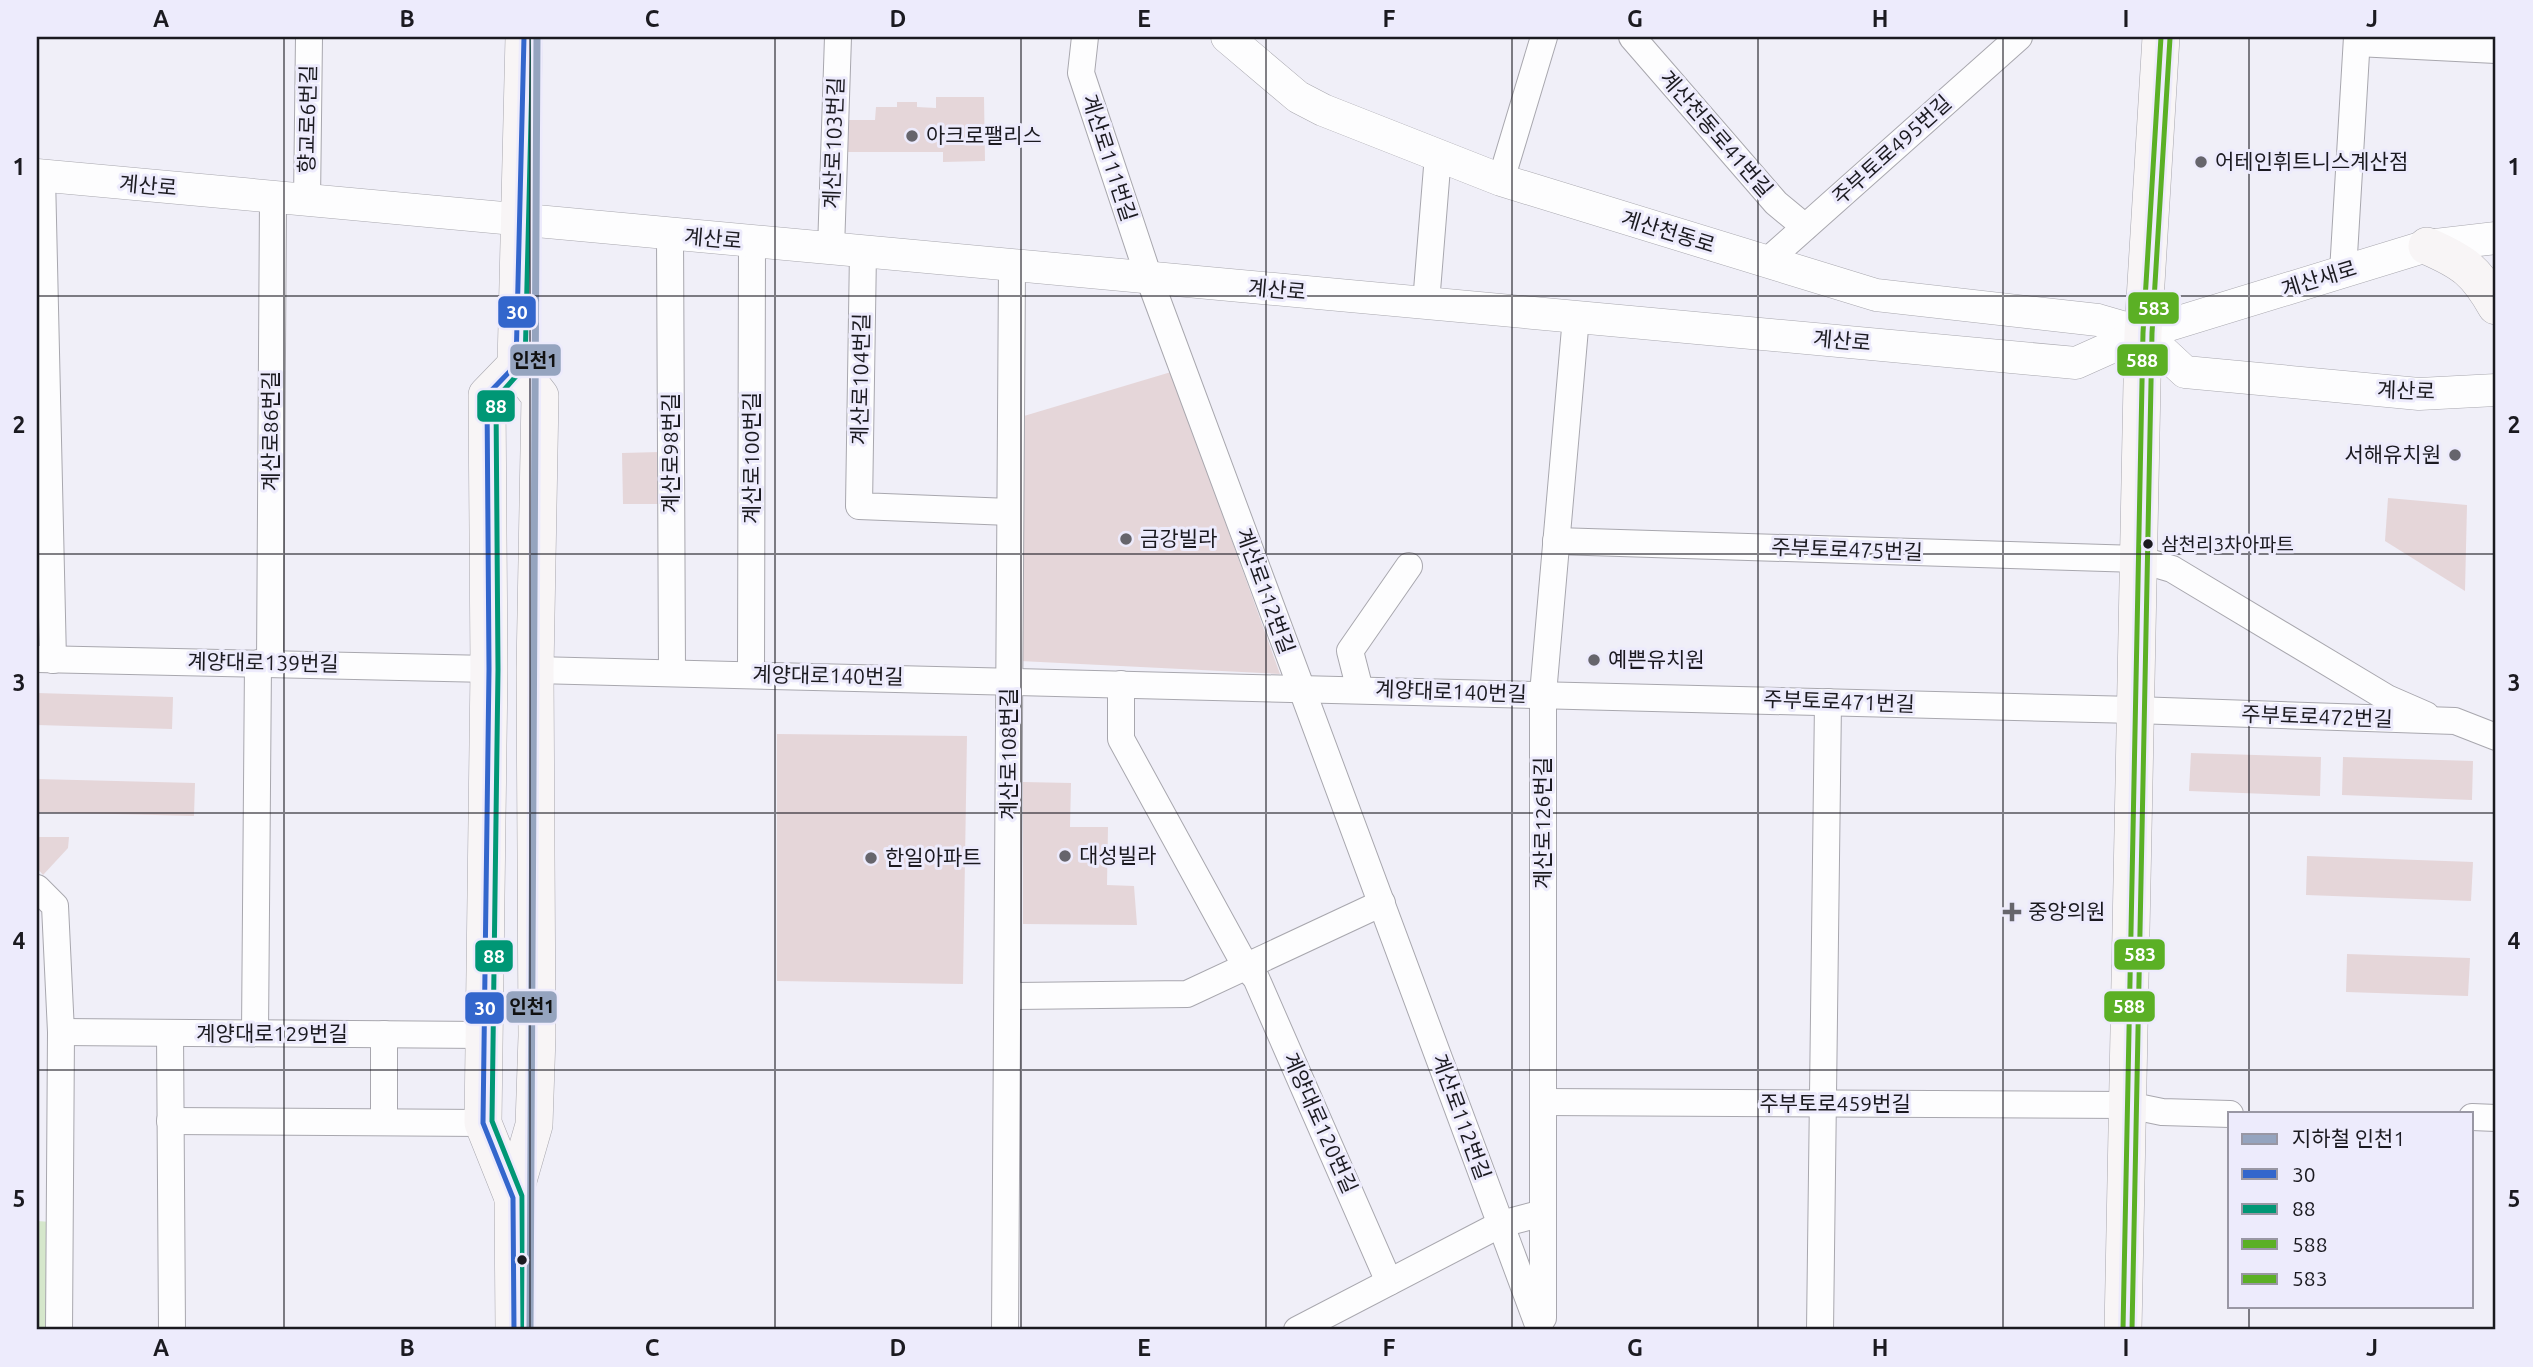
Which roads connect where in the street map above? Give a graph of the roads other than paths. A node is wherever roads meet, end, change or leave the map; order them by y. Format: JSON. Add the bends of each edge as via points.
{"nodes":[{"id":1,"x":309,"y":37,"type":"edge"},
{"id":2,"x":524,"y":37,"type":"edge"},
{"id":3,"x":838,"y":37,"type":"edge"},
{"id":4,"x":1085,"y":37,"type":"edge"},
{"id":5,"x":1545,"y":37,"type":"edge"},
{"id":6,"x":1632,"y":37,"type":"edge"},
{"id":7,"x":2019,"y":37,"type":"edge"},
{"id":8,"x":2161,"y":37,"type":"edge"},
{"id":9,"x":1234,"y":39,"type":"edge"},
{"id":10,"x":2357,"y":40,"type":"edge"},
{"id":11,"x":2496,"y":50,"type":"edge"},
{"id":12,"x":1438,"y":155,"type":"junction"},
{"id":13,"x":40,"y":176,"type":"edge"},
{"id":14,"x":1501,"y":180,"type":"junction"},
{"id":15,"x":273,"y":198,"type":"junction"},
{"id":16,"x":307,"y":201,"type":"junction"},
{"id":17,"x":520,"y":220,"type":"junction"},
{"id":18,"x":1805,"y":227,"type":"junction"},
{"id":19,"x":670,"y":235,"type":"junction"},
{"id":20,"x":2496,"y":237,"type":"edge"},
{"id":21,"x":752,"y":242,"type":"junction"},
{"id":22,"x":2427,"y":246,"type":"junction"},
{"id":23,"x":831,"y":249,"type":"junction"},
{"id":24,"x":863,"y":253,"type":"junction"},
{"id":25,"x":1765,"y":262,"type":"junction"},
{"id":26,"x":1012,"y":266,"type":"junction"},
{"id":27,"x":2343,"y":272,"type":"junction"},
{"id":28,"x":1149,"y":278,"type":"junction"},
{"id":29,"x":1426,"y":303,"type":"junction"},
{"id":30,"x":2496,"y":306,"type":"edge"},
{"id":31,"x":1576,"y":317,"type":"junction"},
{"id":32,"x":2143,"y":333,"type":"junction"},
{"id":33,"x":516,"y":365,"type":"junction"},
{"id":34,"x":2496,"y":390,"type":"edge"},
{"id":35,"x":1010,"y":512,"type":"junction"},
{"id":36,"x":44,"y":535,"type":"edge"},
{"id":37,"x":1556,"y":541,"type":"junction"},
{"id":38,"x":2138,"y":559,"type":"junction"},
{"id":39,"x":1409,"y":566,"type":"dead end"},
{"id":40,"x":45,"y":659,"type":"edge"},
{"id":41,"x":264,"y":663,"type":"junction"},
{"id":42,"x":489,"y":669,"type":"junction"},
{"id":43,"x":535,"y":670,"type":"junction"},
{"id":44,"x":672,"y":672,"type":"junction"},
{"id":45,"x":751,"y":674,"type":"junction"},
{"id":46,"x":1009,"y":681,"type":"junction"},
{"id":47,"x":1121,"y":684,"type":"junction"},
{"id":48,"x":1302,"y":688,"type":"junction"},
{"id":49,"x":1360,"y":690,"type":"junction"},
{"id":50,"x":1543,"y":694,"type":"junction"},
{"id":51,"x":1828,"y":702,"type":"junction"},
{"id":52,"x":2136,"y":710,"type":"junction"},
{"id":53,"x":2441,"y":721,"type":"junction"},
{"id":54,"x":2496,"y":737,"type":"edge"},
{"id":55,"x":37,"y":888,"type":"edge"},
{"id":56,"x":1382,"y":903,"type":"junction"},
{"id":57,"x":1246,"y":967,"type":"junction"},
{"id":58,"x":1007,"y":996,"type":"junction"},
{"id":59,"x":61,"y":1032,"type":"junction"},
{"id":60,"x":170,"y":1033,"type":"junction"},
{"id":61,"x":255,"y":1033,"type":"junction"},
{"id":62,"x":384,"y":1034,"type":"junction"},
{"id":63,"x":484,"y":1035,"type":"junction"},
{"id":64,"x":1543,"y":1102,"type":"junction"},
{"id":65,"x":1821,"y":1104,"type":"junction"},
{"id":66,"x":2128,"y":1105,"type":"junction"},
{"id":67,"x":2228,"y":1114,"type":"edge"},
{"id":68,"x":2474,"y":1117,"type":"edge"},
{"id":69,"x":2496,"y":1118,"type":"edge"},
{"id":70,"x":170,"y":1121,"type":"junction"},
{"id":71,"x":384,"y":1121,"type":"junction"},
{"id":72,"x":483,"y":1123,"type":"junction"},
{"id":73,"x":513,"y":1198,"type":"junction"},
{"id":74,"x":1543,"y":1213,"type":"junction"},
{"id":75,"x":1501,"y":1224,"type":"junction"},
{"id":76,"x":1389,"y":1282,"type":"junction"},
{"id":77,"x":59,"y":1330,"type":"edge"},
{"id":78,"x":172,"y":1330,"type":"edge"},
{"id":79,"x":514,"y":1330,"type":"edge"},
{"id":80,"x":1006,"y":1330,"type":"edge"},
{"id":81,"x":1297,"y":1330,"type":"edge"},
{"id":82,"x":1541,"y":1330,"type":"edge"},
{"id":83,"x":1820,"y":1330,"type":"edge"},
{"id":84,"x":2123,"y":1330,"type":"edge"}],
"edges":[{"from":1,"to":16,"type":"street","name":"향교로6번길"},
{"from":2,"to":17,"type":"main road"},
{"from":3,"to":23,"type":"street","name":"계산로103번길"},
{"from":4,"to":28,"type":"street","name":"계산로111번길","via":[[1081,73]]},
{"from":5,"to":14,"type":"street"},
{"from":6,"to":18,"type":"street","name":"계산천동로41번길","via":[[1776,203]]},
{"from":7,"to":18,"type":"street","name":"주부토로495번길"},
{"from":8,"to":32,"type":"main road"},
{"from":9,"to":12,"type":"street","name":"계산천동로","via":[[1298,97]]},
{"from":10,"to":11,"type":"street"},
{"from":10,"to":27,"type":"street"},
{"from":12,"to":14,"type":"street","name":"계산천동로"},
{"from":12,"to":29,"type":"street"},
{"from":13,"to":15,"type":"street","name":"계산로"},
{"from":13,"to":36,"type":"street"},
{"from":14,"to":25,"type":"street","name":"계산천동로"},
{"from":15,"to":16,"type":"street","name":"계산로"},
{"from":15,"to":41,"type":"street","name":"계산로86번길"},
{"from":16,"to":17,"type":"street","name":"계산로"},
{"from":17,"to":19,"type":"street","name":"계산로"},
{"from":17,"to":33,"type":"main road"},
{"from":18,"to":25,"type":"street","name":"주부토로495번길"},
{"from":19,"to":21,"type":"street","name":"계산로"},
{"from":19,"to":44,"type":"street","name":"계산로98번길"},
{"from":20,"to":22,"type":"street","name":"계산새로"},
{"from":21,"to":23,"type":"street","name":"계산로"},
{"from":21,"to":45,"type":"street","name":"계산로100번길"},
{"from":22,"to":27,"type":"street","name":"계산새로"},
{"from":22,"to":30,"type":"main road","via":[[2458,259],[2482,282]]},
{"from":23,"to":24,"type":"street","name":"계산로"},
{"from":24,"to":26,"type":"street","name":"계산로"},
{"from":24,"to":35,"type":"street","name":"계산로104번길","via":[[859,506]]},
{"from":25,"to":32,"type":"street","name":"계산천동로","via":[[1876,295],[2098,320]]},
{"from":26,"to":28,"type":"street","name":"계산로"},
{"from":26,"to":35,"type":"street","name":"계산로108번길"},
{"from":27,"to":32,"type":"street","name":"계산새로"},
{"from":28,"to":29,"type":"street","name":"계산로"},
{"from":28,"to":48,"type":"street","name":"계산로112번길"},
{"from":29,"to":31,"type":"street","name":"계산로"},
{"from":31,"to":32,"type":"street","name":"계산로","via":[[2076,363]]},
{"from":31,"to":37,"type":"street","name":"계산로126번길"},
{"from":32,"to":34,"type":"street","name":"계산로","via":[[2185,372],[2419,394]]},
{"from":32,"to":38,"type":"main road"},
{"from":33,"to":42,"type":"main road","via":[[487,395]]},
{"from":33,"to":43,"type":"main road","via":[[540,396]]},
{"from":35,"to":46,"type":"street","name":"계산로108번길"},
{"from":36,"to":40,"type":"street"},
{"from":37,"to":38,"type":"street","name":"주부토로475번길"},
{"from":37,"to":50,"type":"street","name":"계산로126번길"},
{"from":38,"to":52,"type":"main road"},
{"from":38,"to":53,"type":"street","name":"주부토로475번길","via":[[2172,569],[2386,698]]},
{"from":39,"to":49,"type":"street","name":"계양대로140번길","via":[[1350,651]]},
{"from":40,"to":41,"type":"street","name":"계양대로139번길"},
{"from":41,"to":42,"type":"street","name":"계양대로139번길"},
{"from":41,"to":61,"type":"street","name":"계산로86번길"},
{"from":42,"to":63,"type":"main road"},
{"from":43,"to":44,"type":"street","name":"계양대로140번길"},
{"from":43,"to":73,"type":"main road","via":[[534,1125]]},
{"from":44,"to":45,"type":"street","name":"계양대로140번길"},
{"from":45,"to":46,"type":"street","name":"계양대로140번길"},
{"from":46,"to":47,"type":"street","name":"계양대로140번길"},
{"from":46,"to":58,"type":"street","name":"계산로108번길"},
{"from":47,"to":48,"type":"street","name":"계양대로140번길"},
{"from":47,"to":57,"type":"street","via":[[1121,739]]},
{"from":48,"to":49,"type":"street","name":"계양대로140번길"},
{"from":48,"to":56,"type":"street","name":"계산로112번길"},
{"from":49,"to":50,"type":"street","name":"계양대로140번길"},
{"from":50,"to":51,"type":"street","name":"주부토로471번길"},
{"from":50,"to":64,"type":"street","name":"계산로126번길"},
{"from":51,"to":52,"type":"street","name":"주부토로471번길"},
{"from":51,"to":65,"type":"street"},
{"from":52,"to":53,"type":"street","name":"주부토로472번길"},
{"from":52,"to":66,"type":"main road"},
{"from":53,"to":54,"type":"street","name":"주부토로472번길"},
{"from":55,"to":59,"type":"street","via":[[55,906]]},
{"from":56,"to":57,"type":"street"},
{"from":56,"to":75,"type":"street","name":"계산로112번길"},
{"from":57,"to":58,"type":"street","via":[[1187,994]]},
{"from":57,"to":76,"type":"street","name":"계양대로120번길","via":[[1256,978]]},
{"from":58,"to":80,"type":"street","name":"계산로108번길"},
{"from":59,"to":60,"type":"street","name":"계양대로129번길"},
{"from":59,"to":77,"type":"street"},
{"from":60,"to":61,"type":"street","name":"계양대로129번길"},
{"from":60,"to":70,"type":"street"},
{"from":61,"to":62,"type":"street","name":"계양대로129번길"},
{"from":62,"to":63,"type":"street","name":"계양대로129번길"},
{"from":62,"to":71,"type":"street"},
{"from":63,"to":72,"type":"main road"},
{"from":64,"to":65,"type":"street","name":"주부토로459번길"},
{"from":64,"to":74,"type":"street","name":"계산로126번길"},
{"from":65,"to":66,"type":"street","name":"주부토로459번길"},
{"from":65,"to":83,"type":"street"},
{"from":66,"to":67,"type":"street","name":"주부토로459번길","via":[[2162,1112]]},
{"from":66,"to":84,"type":"main road"},
{"from":68,"to":69,"type":"street"},
{"from":70,"to":71,"type":"street"},
{"from":70,"to":78,"type":"street"},
{"from":71,"to":72,"type":"street"},
{"from":72,"to":73,"type":"main road"},
{"from":73,"to":79,"type":"main road"},
{"from":74,"to":75,"type":"street"},
{"from":74,"to":82,"type":"street","name":"계산로126번길"},
{"from":75,"to":76,"type":"street"},
{"from":75,"to":82,"type":"street","name":"계산로112번길"},
{"from":76,"to":81,"type":"street"}]}
